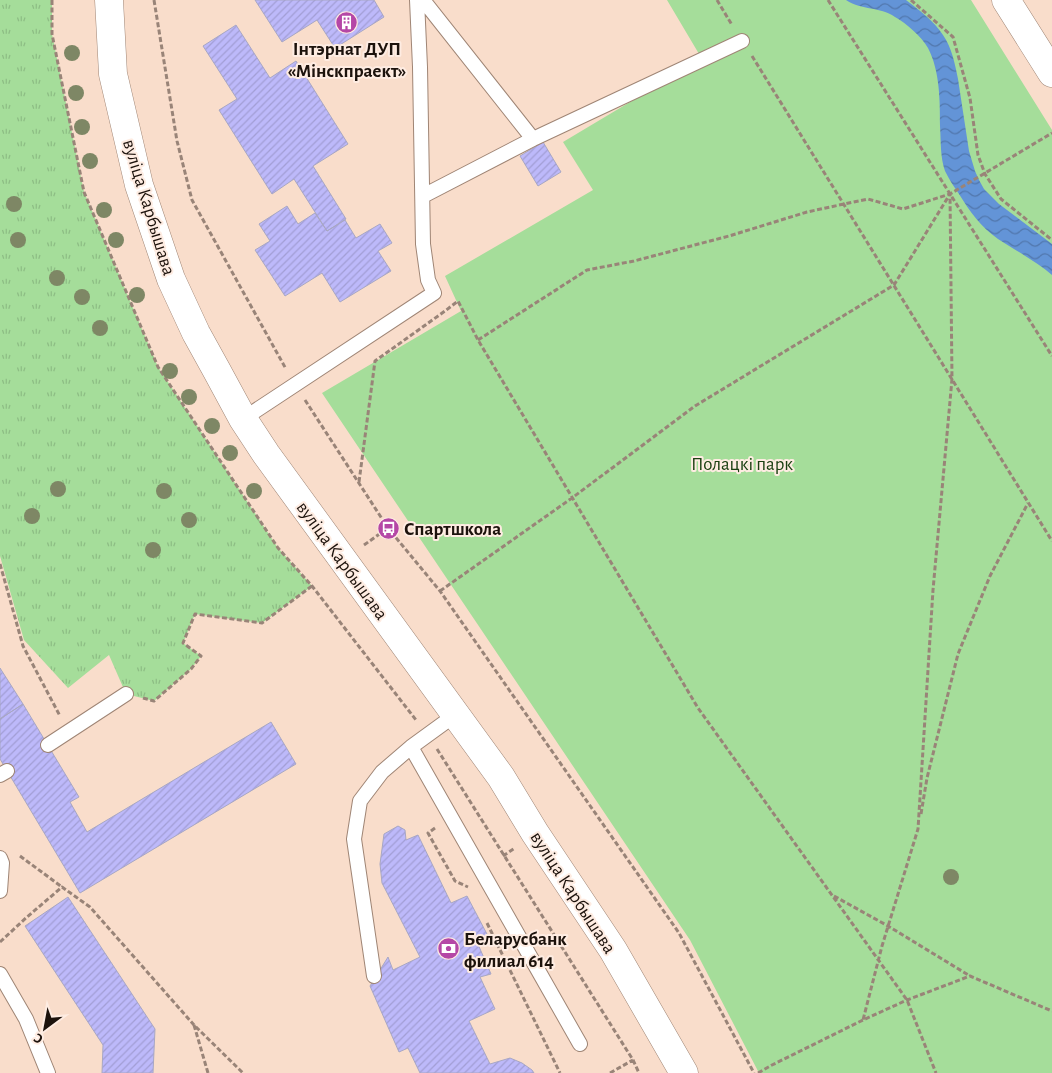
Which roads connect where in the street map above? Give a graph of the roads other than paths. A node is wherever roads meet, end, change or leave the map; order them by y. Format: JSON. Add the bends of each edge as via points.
{"nodes":[{"id":1,"x":109,"y":0,"type":"edge"},
{"id":2,"x":417,"y":0,"type":"edge"},
{"id":3,"x":423,"y":0,"type":"edge"},
{"id":4,"x":1006,"y":0,"type":"edge"},
{"id":5,"x":742,"y":41,"type":"road end"},
{"id":6,"x":1052,"y":73,"type":"edge"},
{"id":7,"x":533,"y":139,"type":"junction"},
{"id":8,"x":423,"y":196,"type":"junction"},
{"id":9,"x":243,"y":419,"type":"junction"},
{"id":10,"x":126,"y":694,"type":"road end"},
{"id":11,"x":455,"y":716,"type":"junction"},
{"id":12,"x":48,"y":746,"type":"dead end"},
{"id":13,"x":411,"y":747,"type":"junction"},
{"id":14,"x":0,"y":858,"type":"edge"},
{"id":15,"x":0,"y":891,"type":"edge"},
{"id":16,"x":0,"y":974,"type":"edge"},
{"id":17,"x":374,"y":976,"type":"dead end"},
{"id":18,"x":580,"y":1044,"type":"dead end"},
{"id":19,"x":48,"y":1073,"type":"edge"},
{"id":20,"x":684,"y":1073,"type":"edge"}],
"edges":[{"from":1,"to":9,"type":"main road","name":"вуліца Карбышава","via":[[113,74],[139,185],[171,279]]},
{"from":2,"to":8,"type":"lane"},
{"from":3,"to":7,"type":"lane"},
{"from":4,"to":6,"type":"main road"},
{"from":5,"to":7,"type":"lane"},
{"from":7,"to":8,"type":"lane"},
{"from":8,"to":9,"type":"lane","via":[[423,244],[428,280],[434,293]]},
{"from":9,"to":11,"type":"main road","name":"вуліца Карбышава"},
{"from":10,"to":12,"type":"lane"},
{"from":11,"to":13,"type":"lane"},
{"from":11,"to":20,"type":"main road","name":"вуліца Карбышава","via":[[501,777],[613,950]]},
{"from":13,"to":17,"type":"lane","via":[[382,772],[360,801],[354,839]]},
{"from":13,"to":18,"type":"lane"},
{"from":14,"to":15,"type":"lane"},
{"from":16,"to":19,"type":"lane","via":[[26,1019]]}]}
